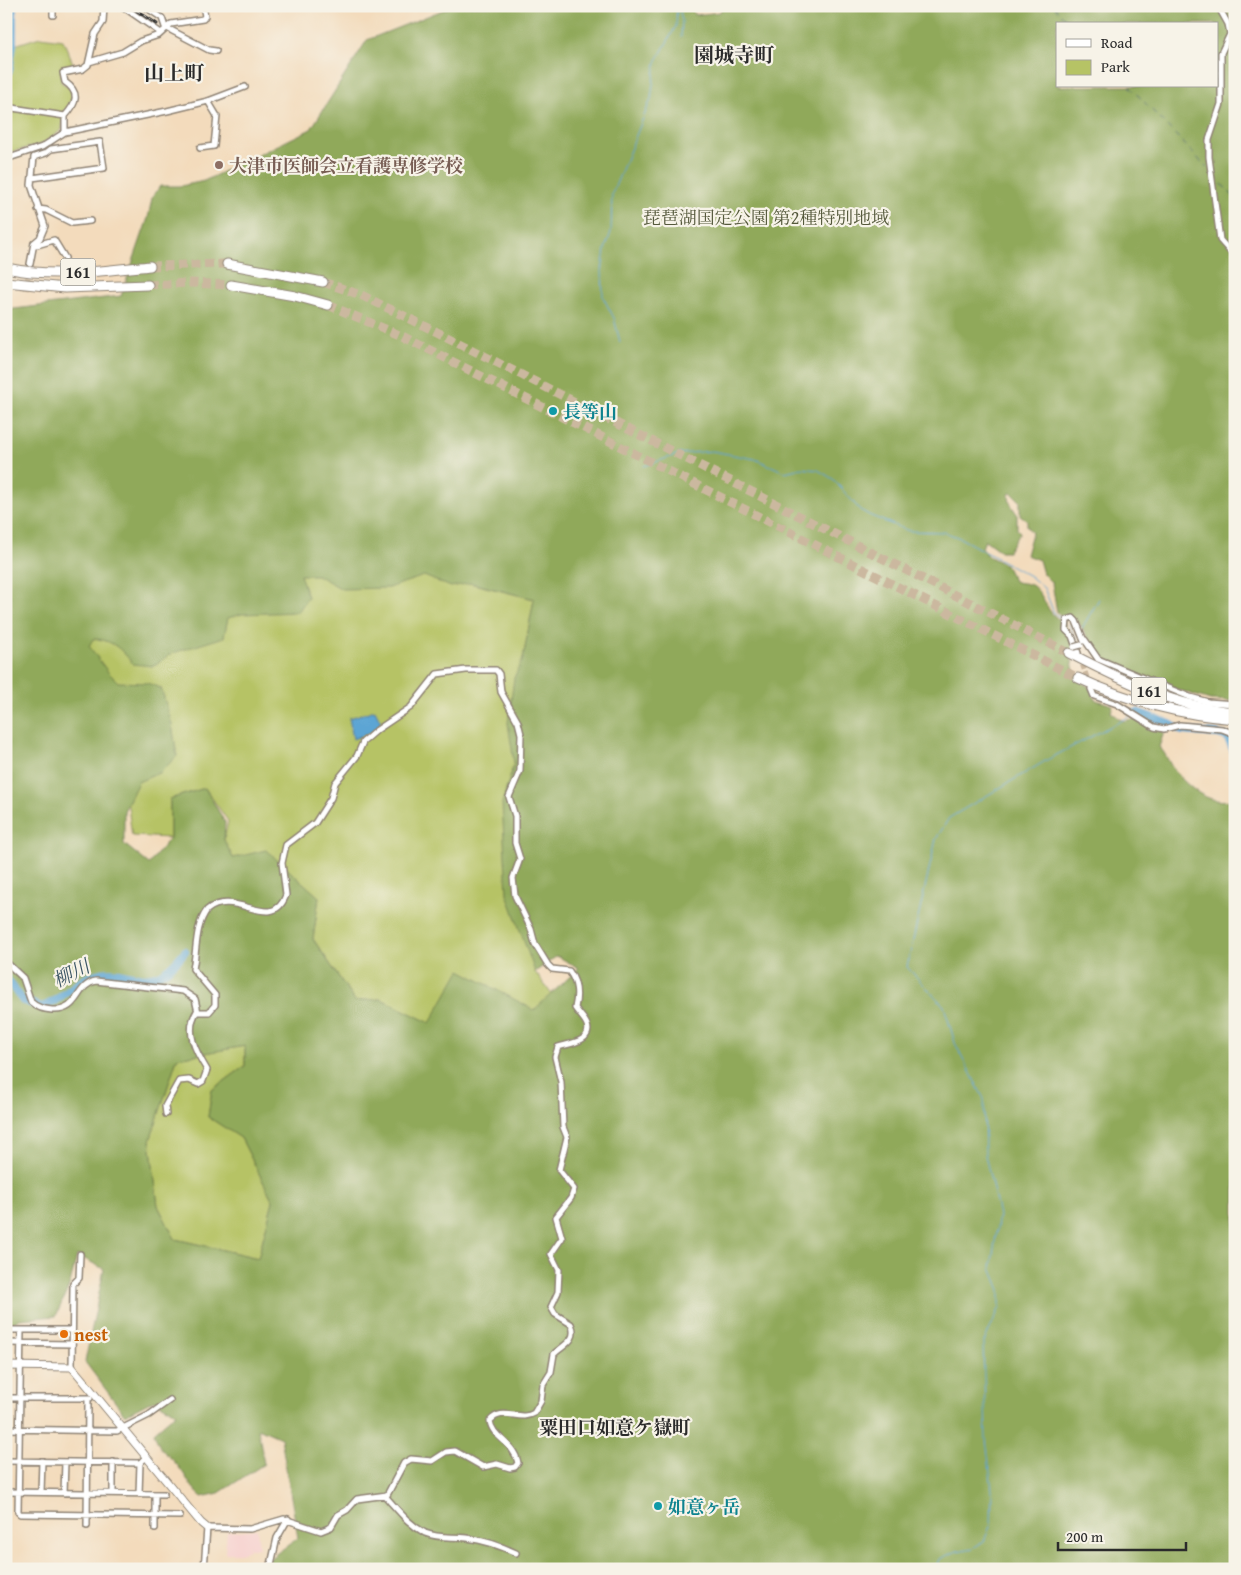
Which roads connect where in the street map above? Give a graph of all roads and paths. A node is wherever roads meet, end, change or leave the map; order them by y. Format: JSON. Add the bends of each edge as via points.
{"nodes":[{"id":1,"x":53,"y":6,"type":"edge"},
{"id":2,"x":104,"y":6,"type":"edge"},
{"id":3,"x":122,"y":6,"type":"edge"},
{"id":4,"x":144,"y":6,"type":"edge"},
{"id":5,"x":203,"y":6,"type":"edge"},
{"id":6,"x":1218,"y":6,"type":"edge"},
{"id":7,"x":53,"y":15,"type":"dead end"},
{"id":8,"x":165,"y":28,"type":"junction"},
{"id":9,"x":161,"y":33,"type":"junction"},
{"id":10,"x":216,"y":51,"type":"dead end"},
{"id":11,"x":89,"y":62,"type":"junction"},
{"id":12,"x":245,"y":87,"type":"dead end"},
{"id":13,"x":208,"y":101,"type":"junction"},
{"id":14,"x":6,"y":107,"type":"edge"},
{"id":15,"x":65,"y":116,"type":"junction"},
{"id":16,"x":65,"y":132,"type":"junction"},
{"id":17,"x":51,"y":142,"type":"junction"},
{"id":18,"x":54,"y":148,"type":"junction"},
{"id":19,"x":200,"y":148,"type":"dead end"},
{"id":20,"x":6,"y":159,"type":"edge"},
{"id":21,"x":32,"y":178,"type":"junction"},
{"id":22,"x":38,"y":209,"type":"junction"},
{"id":23,"x":90,"y":221,"type":"dead end"},
{"id":24,"x":34,"y":243,"type":"junction"},
{"id":25,"x":1235,"y":257,"type":"edge"},
{"id":26,"x":65,"y":258,"type":"dead end"},
{"id":27,"x":30,"y":264,"type":"tunnel mouth"},
{"id":28,"x":227,"y":264,"type":"tunnel mouth"},
{"id":29,"x":150,"y":266,"type":"tunnel mouth"},
{"id":30,"x":6,"y":268,"type":"edge"},
{"id":31,"x":6,"y":282,"type":"edge"},
{"id":32,"x":323,"y":282,"type":"tunnel mouth"},
{"id":33,"x":148,"y":285,"type":"tunnel mouth"},
{"id":34,"x":231,"y":285,"type":"tunnel mouth"},
{"id":35,"x":328,"y":305,"type":"tunnel mouth"},
{"id":36,"x":1084,"y":640,"type":"junction"},
{"id":37,"x":1074,"y":651,"type":"junction"},
{"id":38,"x":1078,"y":678,"type":"tunnel mouth"},
{"id":39,"x":1091,"y":689,"type":"tunnel mouth"},
{"id":40,"x":1235,"y":704,"type":"edge"},
{"id":41,"x":1235,"y":712,"type":"edge"},
{"id":42,"x":1235,"y":719,"type":"edge"},
{"id":43,"x":1235,"y":734,"type":"edge"},
{"id":44,"x":6,"y":962,"type":"edge"},
{"id":45,"x":197,"y":1011,"type":"junction"},
{"id":46,"x":166,"y":1114,"type":"dead end"},
{"id":47,"x":80,"y":1254,"type":"dead end"},
{"id":48,"x":6,"y":1330,"type":"edge"},
{"id":49,"x":21,"y":1330,"type":"junction"},
{"id":50,"x":72,"y":1330,"type":"junction"},
{"id":51,"x":6,"y":1343,"type":"edge"},
{"id":52,"x":21,"y":1344,"type":"junction"},
{"id":53,"x":72,"y":1344,"type":"junction"},
{"id":54,"x":6,"y":1366,"type":"edge"},
{"id":55,"x":20,"y":1366,"type":"junction"},
{"id":56,"x":72,"y":1367,"type":"junction"},
{"id":57,"x":91,"y":1397,"type":"junction"},
{"id":58,"x":6,"y":1398,"type":"edge"},
{"id":59,"x":20,"y":1399,"type":"junction"},
{"id":60,"x":170,"y":1400,"type":"dead end"},
{"id":61,"x":6,"y":1429,"type":"edge"},
{"id":62,"x":19,"y":1430,"type":"junction"},
{"id":63,"x":123,"y":1430,"type":"junction"},
{"id":64,"x":88,"y":1431,"type":"junction"},
{"id":65,"x":143,"y":1460,"type":"junction"},
{"id":66,"x":6,"y":1461,"type":"edge"},
{"id":67,"x":19,"y":1461,"type":"junction"},
{"id":68,"x":42,"y":1461,"type":"junction"},
{"id":69,"x":65,"y":1462,"type":"junction"},
{"id":70,"x":88,"y":1462,"type":"junction"},
{"id":71,"x":113,"y":1462,"type":"junction"},
{"id":72,"x":6,"y":1492,"type":"edge"},
{"id":73,"x":18,"y":1492,"type":"junction"},
{"id":74,"x":41,"y":1492,"type":"junction"},
{"id":75,"x":64,"y":1493,"type":"junction"},
{"id":76,"x":87,"y":1493,"type":"junction"},
{"id":77,"x":113,"y":1493,"type":"junction"},
{"id":78,"x":139,"y":1494,"type":"junction"},
{"id":79,"x":156,"y":1494,"type":"junction"},
{"id":80,"x":164,"y":1494,"type":"dead end"},
{"id":81,"x":385,"y":1496,"type":"junction"},
{"id":82,"x":87,"y":1515,"type":"junction"},
{"id":83,"x":155,"y":1516,"type":"junction"},
{"id":84,"x":180,"y":1516,"type":"dead end"},
{"id":85,"x":288,"y":1519,"type":"junction"},
{"id":86,"x":87,"y":1526,"type":"dead end"},
{"id":87,"x":207,"y":1528,"type":"junction"},
{"id":88,"x":155,"y":1529,"type":"dead end"},
{"id":89,"x":516,"y":1553,"type":"dead end"},
{"id":90,"x":204,"y":1569,"type":"edge"},
{"id":91,"x":270,"y":1569,"type":"edge"}],
"edges":[{"from":1,"to":7,"type":"street"},
{"from":2,"to":11,"type":"street","via":[[103,22],[96,34]]},
{"from":3,"to":9,"type":"street"},
{"from":4,"to":8,"type":"street","via":[[162,18]]},
{"from":5,"to":8,"type":"street","via":[[205,16],[202,19]]},
{"from":6,"to":25,"type":"street","via":[[1230,34],[1220,53],[1221,104],[1210,140],[1209,157],[1220,240]]},
{"from":8,"to":9,"type":"street"},
{"from":8,"to":10,"type":"street"},
{"from":9,"to":11,"type":"street","via":[[123,52]]},
{"from":11,"to":15,"type":"street","via":[[83,69],[63,73],[76,98]]},
{"from":12,"to":13,"type":"street"},
{"from":13,"to":16,"type":"street"},
{"from":13,"to":19,"type":"street","via":[[217,116],[214,146]]},
{"from":14,"to":15,"type":"street"},
{"from":15,"to":16,"type":"street"},
{"from":16,"to":17,"type":"street"},
{"from":17,"to":18,"type":"street"},
{"from":17,"to":20,"type":"street"},
{"from":18,"to":21,"type":"street","via":[[34,157]]},
{"from":18,"to":21,"type":"street","via":[[100,142],[104,168]]},
{"from":21,"to":22,"type":"street"},
{"from":22,"to":23,"type":"street","via":[[72,223]]},
{"from":22,"to":24,"type":"street","via":[[45,226]]},
{"from":24,"to":26,"type":"street","via":[[54,240]]},
{"from":24,"to":27,"type":"street"},
{"from":28,"to":32,"type":"highway"},
{"from":29,"to":30,"type":"highway","number":"161","via":[[72,273]]},
{"from":31,"to":33,"type":"highway","number":"161","via":[[65,288]]},
{"from":34,"to":35,"type":"highway"},
{"from":36,"to":37,"type":"street","bridge":true},
{"from":36,"to":37,"type":"street","via":[[1076,621],[1073,618],[1067,620],[1066,630],[1072,636]]},
{"from":36,"to":40,"type":"street","via":[[1098,659],[1208,702]]},
{"from":37,"to":41,"type":"highway","number":"161","via":[[1134,686],[1169,699]]},
{"from":38,"to":42,"type":"highway","number":"161","via":[[1107,692],[1168,710]]},
{"from":39,"to":43,"type":"street","via":[[1094,696],[1117,704],[1154,727],[1222,729]]},
{"from":44,"to":45,"type":"street","via":[[23,978],[31,1002],[43,1010],[60,1011],[71,1006],[86,986],[96,981],[183,991],[195,999]]},
{"from":45,"to":46,"type":"street","via":[[191,1020],[191,1028],[195,1051],[207,1070],[203,1081],[198,1084],[189,1080],[179,1081],[165,1106]]},
{"from":45,"to":81,"type":"street","via":[[208,1013],[216,1001],[213,991],[193,971],[198,928],[207,910],[228,902],[262,912],[278,906],[286,894],[282,863],[286,845],[315,823],[331,798],[335,783],[364,742],[411,708],[437,674],[496,670],[521,734],[520,771],[509,797],[515,816],[515,843],[520,859],[513,878],[514,891],[534,942],[548,965],[552,969],[569,971],[574,978],[575,1008],[587,1025],[581,1039],[558,1047],[555,1054],[566,1137],[559,1170],[574,1189],[556,1217],[562,1238],[551,1254],[559,1270],[558,1292],[551,1309],[571,1324],[573,1334],[568,1344],[554,1354],[550,1375],[543,1385],[534,1413],[524,1417],[506,1414],[490,1421],[493,1431],[513,1450],[516,1467],[483,1466],[455,1451],[432,1460],[410,1459],[404,1462]]},
{"from":47,"to":50,"type":"street","via":[[79,1278],[73,1284]]},
{"from":48,"to":49,"type":"street"},
{"from":49,"to":50,"type":"street"},
{"from":49,"to":52,"type":"street"},
{"from":50,"to":53,"type":"street"},
{"from":51,"to":52,"type":"street"},
{"from":52,"to":53,"type":"street"},
{"from":52,"to":55,"type":"street"},
{"from":53,"to":56,"type":"street"},
{"from":54,"to":55,"type":"street"},
{"from":55,"to":56,"type":"street"},
{"from":55,"to":59,"type":"street"},
{"from":56,"to":57,"type":"street"},
{"from":57,"to":59,"type":"street"},
{"from":57,"to":63,"type":"street"},
{"from":57,"to":64,"type":"street"},
{"from":58,"to":59,"type":"street"},
{"from":59,"to":62,"type":"street"},
{"from":60,"to":63,"type":"street"},
{"from":61,"to":62,"type":"street"},
{"from":62,"to":64,"type":"street"},
{"from":62,"to":67,"type":"street"},
{"from":63,"to":64,"type":"street"},
{"from":63,"to":65,"type":"street"},
{"from":64,"to":70,"type":"street"},
{"from":65,"to":71,"type":"street"},
{"from":65,"to":78,"type":"street"},
{"from":65,"to":87,"type":"street"},
{"from":66,"to":67,"type":"street"},
{"from":67,"to":68,"type":"street"},
{"from":67,"to":73,"type":"street"},
{"from":68,"to":69,"type":"street"},
{"from":68,"to":74,"type":"street"},
{"from":69,"to":70,"type":"street"},
{"from":69,"to":75,"type":"street"},
{"from":70,"to":71,"type":"street"},
{"from":70,"to":76,"type":"street"},
{"from":71,"to":77,"type":"street"},
{"from":72,"to":73,"type":"street"},
{"from":73,"to":74,"type":"street"},
{"from":73,"to":82,"type":"street","via":[[20,1514]]},
{"from":74,"to":75,"type":"street"},
{"from":75,"to":76,"type":"street"},
{"from":76,"to":77,"type":"street"},
{"from":76,"to":82,"type":"street"},
{"from":77,"to":78,"type":"street"},
{"from":78,"to":79,"type":"street"},
{"from":79,"to":80,"type":"street"},
{"from":79,"to":83,"type":"street"},
{"from":81,"to":85,"type":"street","via":[[357,1499],[338,1514],[331,1527],[320,1531]]},
{"from":81,"to":89,"type":"street","via":[[401,1516],[435,1537],[467,1538]]},
{"from":82,"to":83,"type":"street"},
{"from":82,"to":86,"type":"street"},
{"from":83,"to":84,"type":"street"},
{"from":83,"to":88,"type":"street"},
{"from":85,"to":87,"type":"street","via":[[250,1529]]},
{"from":85,"to":91,"type":"street","via":[[277,1538]]},
{"from":87,"to":90,"type":"street"}]}
